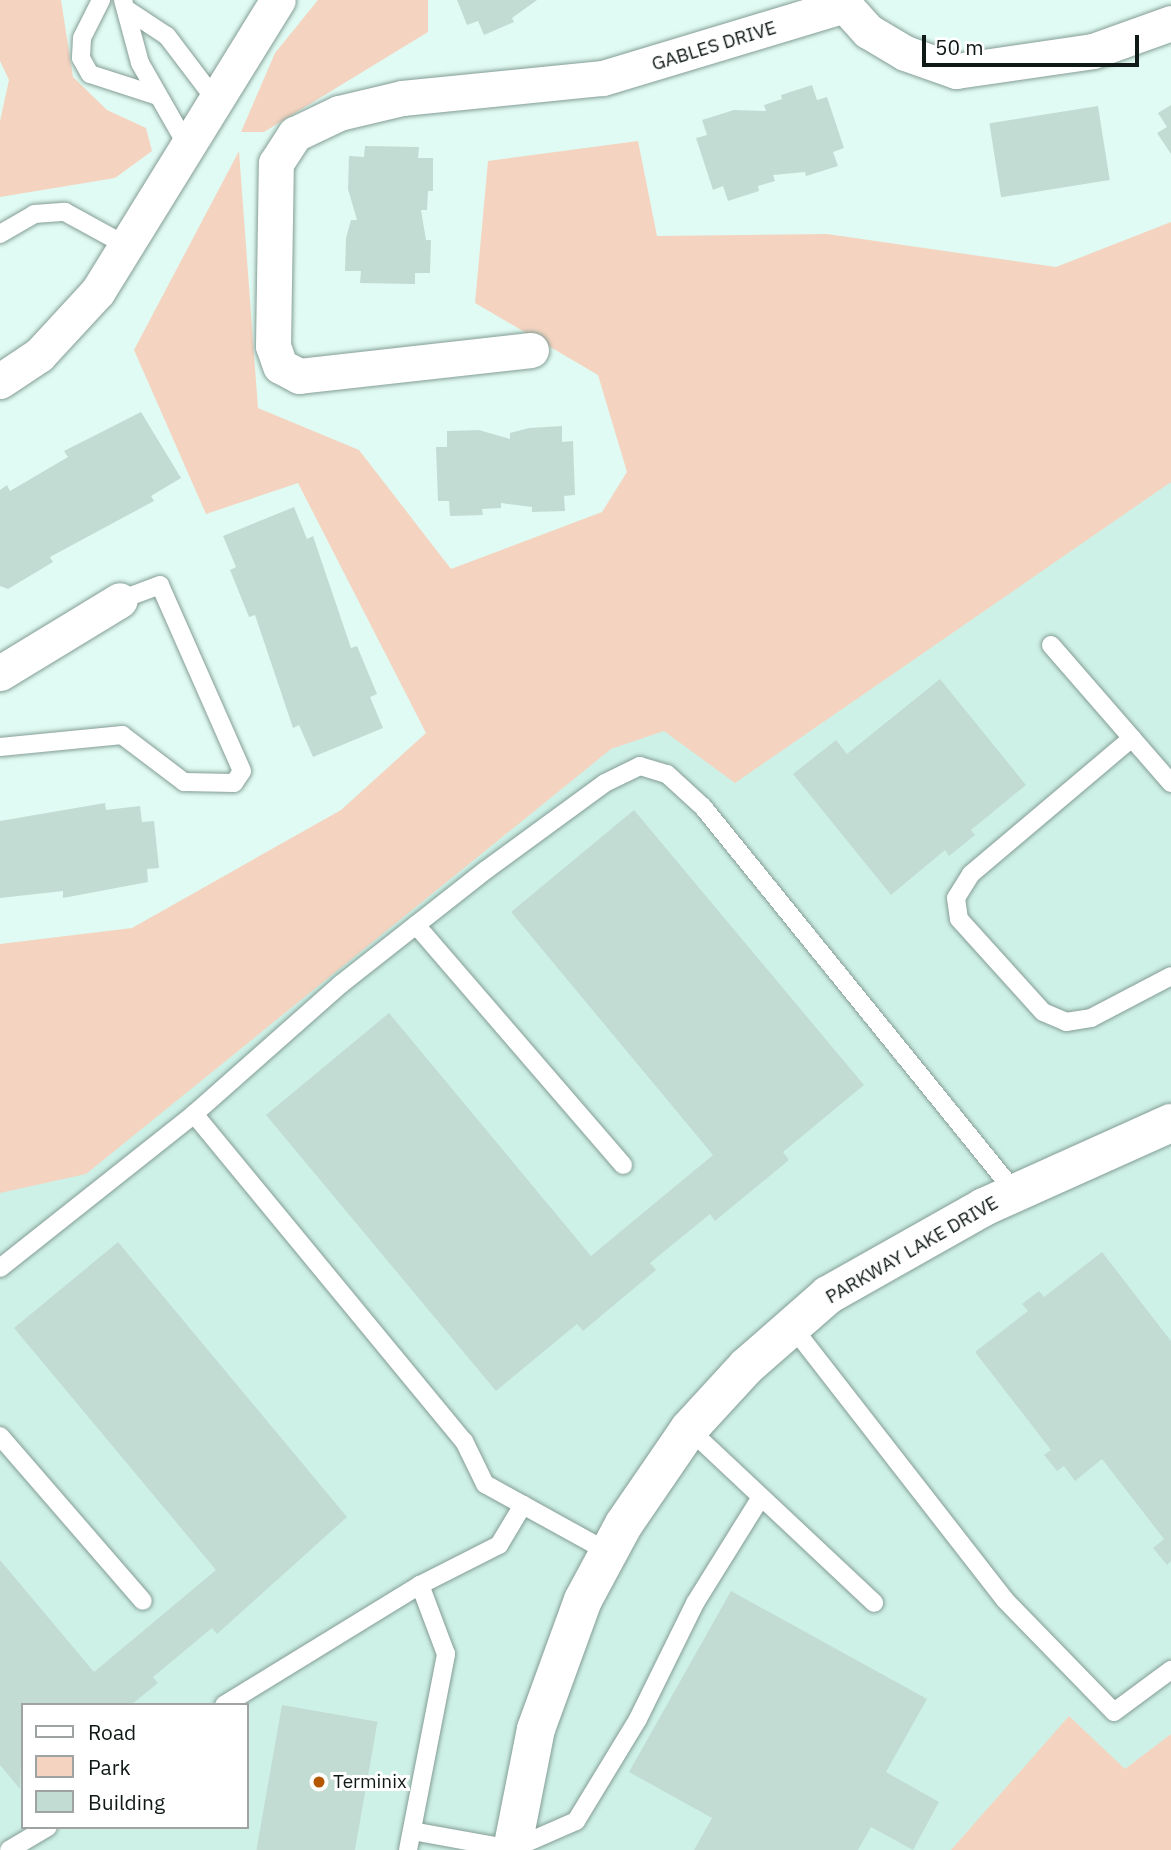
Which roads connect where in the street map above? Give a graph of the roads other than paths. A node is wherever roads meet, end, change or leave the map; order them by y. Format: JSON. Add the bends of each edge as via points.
{"nodes":[{"id":1,"x":101,"y":0,"type":"edge"},
{"id":2,"x":278,"y":0,"type":"edge"},
{"id":3,"x":841,"y":3,"type":"edge"},
{"id":4,"x":125,"y":4,"type":"edge"},
{"id":5,"x":1171,"y":23,"type":"edge"},
{"id":6,"x":158,"y":96,"type":"junction"},
{"id":7,"x":214,"y":98,"type":"junction"},
{"id":8,"x":190,"y":150,"type":"junction"},
{"id":9,"x":0,"y":234,"type":"edge"},
{"id":10,"x":127,"y":246,"type":"junction"},
{"id":11,"x":531,"y":350,"type":"dead end"},
{"id":12,"x":0,"y":382,"type":"edge"},
{"id":13,"x":120,"y":600,"type":"joint"},
{"id":14,"x":1051,"y":645,"type":"dead end"},
{"id":15,"x":0,"y":673,"type":"edge"},
{"id":16,"x":1132,"y":738,"type":"junction"},
{"id":17,"x":0,"y":747,"type":"edge"},
{"id":18,"x":1171,"y":783,"type":"edge"},
{"id":19,"x":416,"y":925,"type":"junction"},
{"id":20,"x":1171,"y":976,"type":"edge"},
{"id":21,"x":194,"y":1114,"type":"junction"},
{"id":22,"x":1171,"y":1123,"type":"edge"},
{"id":23,"x":623,"y":1165,"type":"dead end"},
{"id":24,"x":1015,"y":1192,"type":"junction"},
{"id":25,"x":0,"y":1268,"type":"edge"},
{"id":26,"x":791,"y":1325,"type":"junction"},
{"id":27,"x":689,"y":1429,"type":"junction"},
{"id":28,"x":0,"y":1436,"type":"edge"},
{"id":29,"x":760,"y":1500,"type":"junction"},
{"id":30,"x":523,"y":1505,"type":"junction"},
{"id":31,"x":608,"y":1552,"type":"junction"},
{"id":32,"x":420,"y":1585,"type":"junction"},
{"id":33,"x":143,"y":1601,"type":"dead end"},
{"id":34,"x":874,"y":1603,"type":"dead end"},
{"id":35,"x":1171,"y":1670,"type":"edge"},
{"id":36,"x":227,"y":1703,"type":"edge"},
{"id":37,"x":45,"y":1829,"type":"edge"},
{"id":38,"x":412,"y":1831,"type":"junction"},
{"id":39,"x":9,"y":1850,"type":"edge"},
{"id":40,"x":408,"y":1850,"type":"edge"},
{"id":41,"x":512,"y":1850,"type":"edge"}],
"edges":[{"from":1,"to":6,"type":"lane","via":[[82,38],[81,58],[90,74]]},
{"from":2,"to":7,"type":"street"},
{"from":3,"to":5,"type":"street","name":"GABLES DRIVE","via":[[867,31],[905,53],[956,71],[1093,51]]},
{"from":3,"to":11,"type":"street","name":"GABLES DRIVE","via":[[669,62],[585,80],[402,97],[339,113],[295,134],[276,163],[273,346],[280,366],[299,376]]},
{"from":4,"to":6,"type":"lane","via":[[141,63]]},
{"from":4,"to":7,"type":"lane","via":[[167,36]]},
{"from":6,"to":8,"type":"lane"},
{"from":7,"to":8,"type":"street"},
{"from":8,"to":10,"type":"street"},
{"from":9,"to":10,"type":"lane","via":[[34,214],[65,212]]},
{"from":10,"to":12,"type":"street","via":[[70,325]]},
{"from":13,"to":15,"type":"street"},
{"from":13,"to":17,"type":"lane","via":[[160,585],[242,771],[234,783],[184,782],[122,735]]},
{"from":14,"to":16,"type":"lane"},
{"from":16,"to":18,"type":"lane"},
{"from":16,"to":20,"type":"lane","via":[[971,874],[956,898],[959,919],[1043,1012],[1066,1022],[1091,1018]]},
{"from":19,"to":21,"type":"lane"},
{"from":19,"to":23,"type":"lane"},
{"from":19,"to":24,"type":"lane","via":[[627,769],[640,766],[667,774],[702,807]]},
{"from":21,"to":25,"type":"lane"},
{"from":21,"to":30,"type":"lane","via":[[464,1441],[485,1484]]},
{"from":22,"to":24,"type":"street","name":"PARKWAY LAKE DRIVE"},
{"from":24,"to":26,"type":"street","name":"PARKWAY LAKE DRIVE","via":[[903,1251]]},
{"from":26,"to":27,"type":"street","name":"PARKWAY LAKE DRIVE"},
{"from":26,"to":35,"type":"lane","via":[[1005,1600],[1114,1712]]},
{"from":27,"to":29,"type":"lane"},
{"from":27,"to":31,"type":"street","name":"PARKWAY LAKE DRIVE"},
{"from":28,"to":33,"type":"lane"},
{"from":29,"to":34,"type":"lane"},
{"from":29,"to":41,"type":"lane","via":[[695,1603],[638,1719],[576,1821]]},
{"from":30,"to":31,"type":"lane"},
{"from":30,"to":32,"type":"lane","via":[[499,1545]]},
{"from":31,"to":41,"type":"street","name":"PARKWAY LAKE DRIVE","via":[[555,1667]]},
{"from":32,"to":36,"type":"lane"},
{"from":32,"to":38,"type":"lane","via":[[446,1654]]},
{"from":37,"to":39,"type":"lane"},
{"from":38,"to":40,"type":"lane"},
{"from":38,"to":41,"type":"lane"}]}
